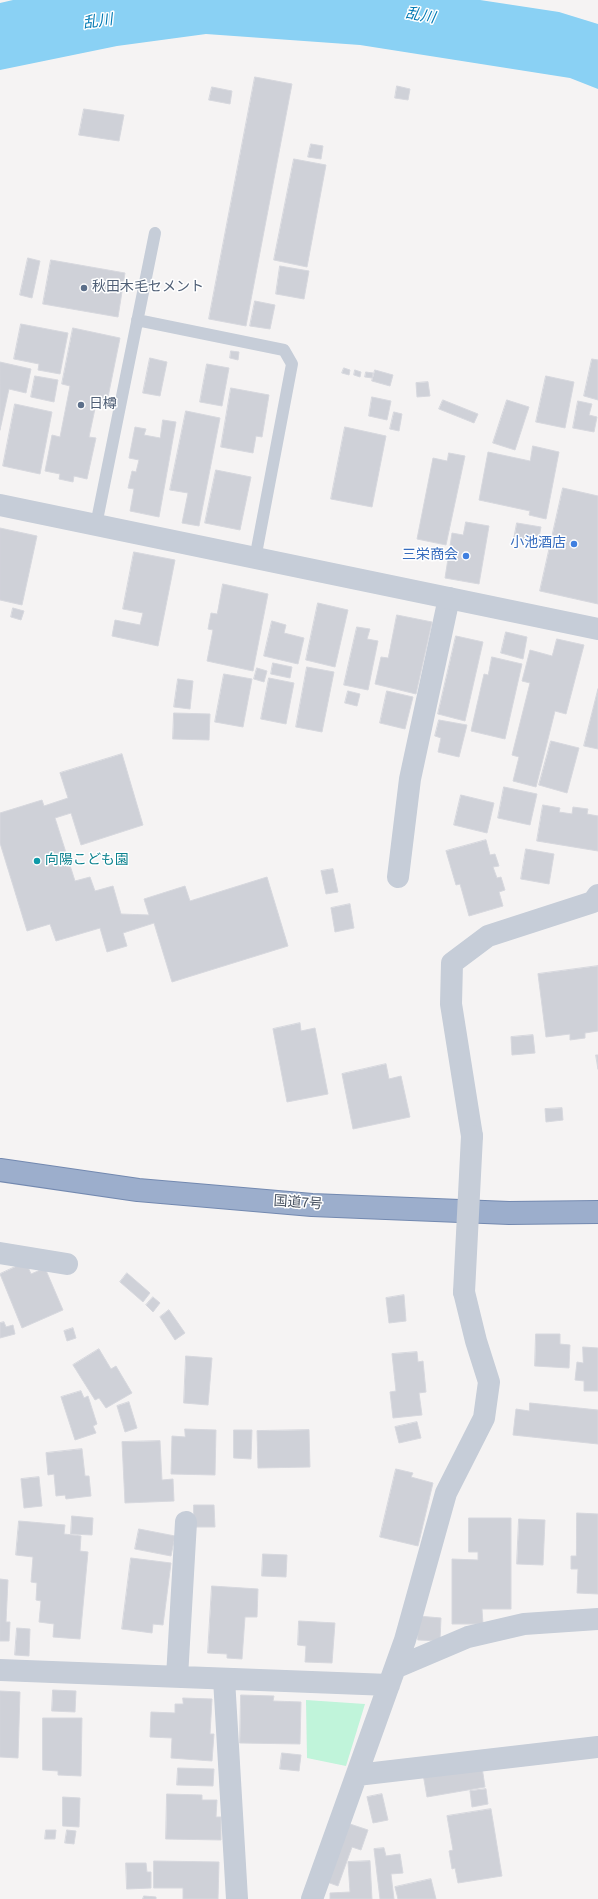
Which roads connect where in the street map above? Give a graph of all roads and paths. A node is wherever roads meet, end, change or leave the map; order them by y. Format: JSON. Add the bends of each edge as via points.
{"nodes":[{"id":1,"x":155,"y":234,"type":"dead end"},
{"id":2,"x":137,"y":320,"type":"junction"},
{"id":3,"x":0,"y":505,"type":"edge"},
{"id":4,"x":96,"y":525,"type":"junction"},
{"id":5,"x":255,"y":559,"type":"junction"},
{"id":6,"x":449,"y":598,"type":"junction"},
{"id":7,"x":598,"y":629,"type":"edge"},
{"id":8,"x":398,"y":877,"type":"dead end"},
{"id":9,"x":598,"y":895,"type":"edge"},
{"id":10,"x":0,"y":1170,"type":"edge"},
{"id":11,"x":598,"y":1212,"type":"edge"},
{"id":12,"x":0,"y":1253,"type":"edge"},
{"id":13,"x":67,"y":1264,"type":"dead end"},
{"id":14,"x":186,"y":1522,"type":"dead end"},
{"id":15,"x":598,"y":1619,"type":"edge"},
{"id":16,"x":0,"y":1670,"type":"edge"},
{"id":17,"x":392,"y":1676,"type":"junction"},
{"id":18,"x":176,"y":1677,"type":"junction"},
{"id":19,"x":224,"y":1679,"type":"junction"},
{"id":20,"x":598,"y":1748,"type":"edge"},
{"id":21,"x":357,"y":1774,"type":"junction"},
{"id":22,"x":237,"y":1899,"type":"edge"},
{"id":23,"x":312,"y":1899,"type":"edge"}],
"edges":[{"from":1,"to":2,"type":"lane"},
{"from":2,"to":4,"type":"lane"},
{"from":2,"to":5,"type":"lane","via":[[284,350],[292,364]]},
{"from":3,"to":4,"type":"street"},
{"from":4,"to":5,"type":"street"},
{"from":5,"to":6,"type":"street"},
{"from":6,"to":7,"type":"street"},
{"from":6,"to":8,"type":"street","via":[[410,779]]},
{"from":9,"to":17,"type":"street","bridge":true,"via":[[593,902],[488,936],[452,963],[451,1004],[472,1136],[464,1292],[489,1382],[484,1418],[446,1493]]},
{"from":10,"to":11,"type":"highway","name":"国道7号","via":[[138,1190],[312,1206]]},
{"from":12,"to":13,"type":"street"},
{"from":14,"to":18,"type":"street"},
{"from":15,"to":17,"type":"street","via":[[524,1624],[468,1637]]},
{"from":16,"to":18,"type":"street"},
{"from":17,"to":19,"type":"street"},
{"from":17,"to":21,"type":"street"},
{"from":18,"to":19,"type":"street"},
{"from":19,"to":22,"type":"street"},
{"from":20,"to":21,"type":"street"},
{"from":21,"to":23,"type":"street"}]}
